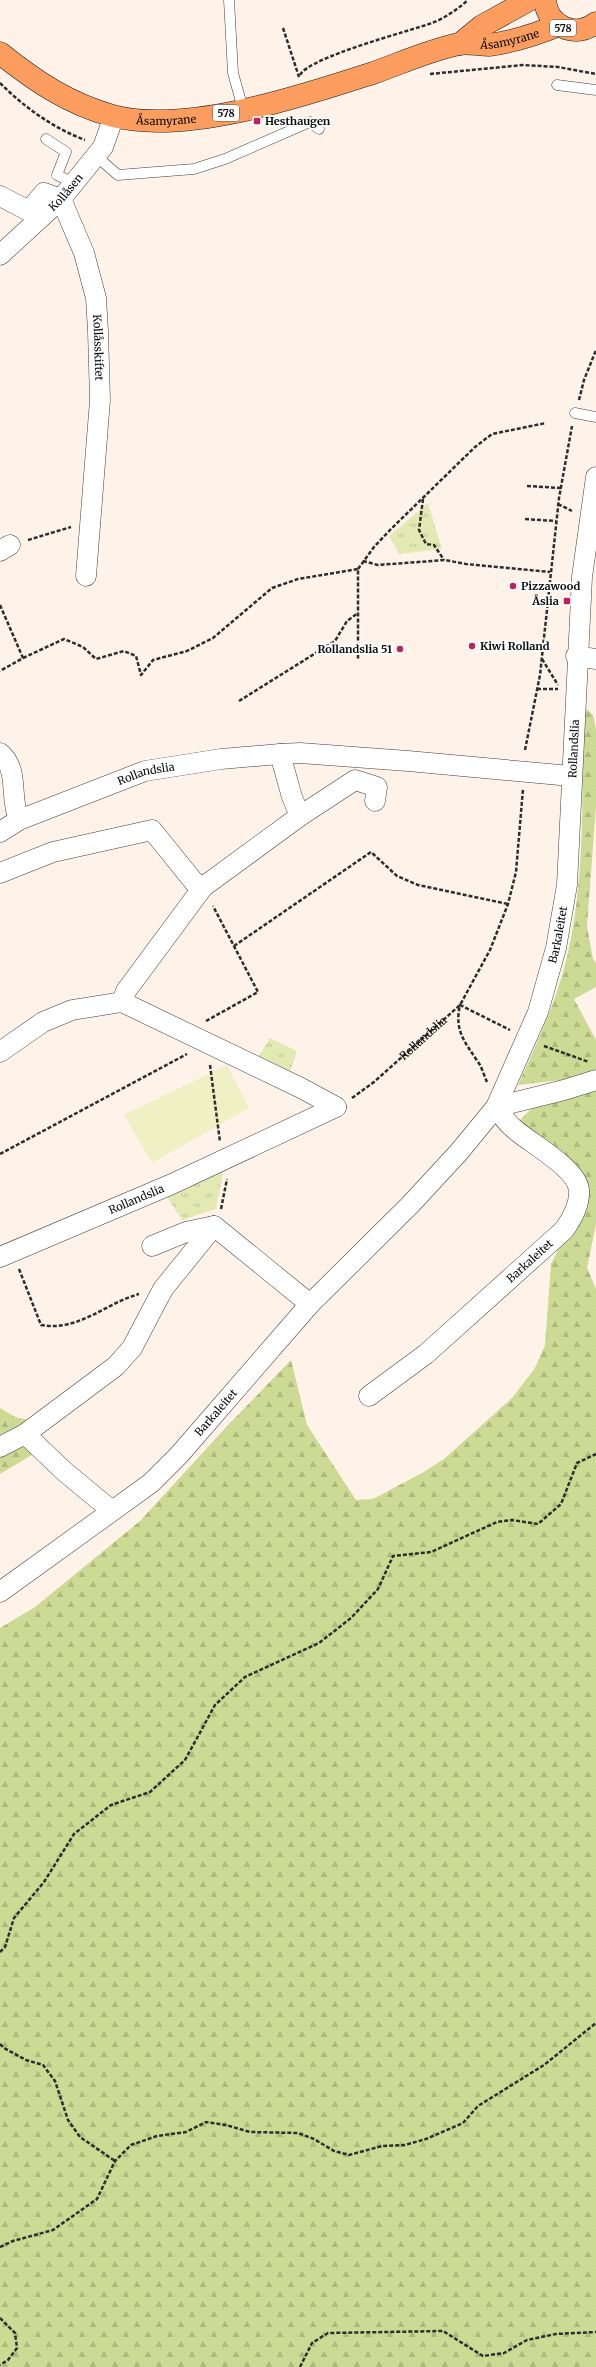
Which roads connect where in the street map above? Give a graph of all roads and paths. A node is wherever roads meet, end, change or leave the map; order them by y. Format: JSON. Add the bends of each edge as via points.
{"nodes":[{"id":1,"x":229,"y":0,"type":"edge"},
{"id":2,"x":468,"y":0,"type":"edge"},
{"id":3,"x":529,"y":0,"type":"edge"},
{"id":4,"x":545,"y":0,"type":"edge"},
{"id":5,"x":596,"y":23,"type":"edge"},
{"id":6,"x":283,"y":28,"type":"dead end"},
{"id":7,"x":567,"y":28,"type":"junction"},
{"id":8,"x":460,"y":44,"type":"junction"},
{"id":9,"x":596,"y":45,"type":"edge"},
{"id":10,"x":0,"y":53,"type":"edge"},
{"id":11,"x":596,"y":74,"type":"edge"},
{"id":12,"x":423,"y":75,"type":"dead end"},
{"id":13,"x":0,"y":83,"type":"edge"},
{"id":14,"x":557,"y":84,"type":"dead end"},
{"id":15,"x":301,"y":86,"type":"junction"},
{"id":16,"x":596,"y":90,"type":"edge"},
{"id":17,"x":244,"y":110,"type":"junction"},
{"id":18,"x":114,"y":116,"type":"junction"},
{"id":19,"x":319,"y":129,"type":"dead end"},
{"id":20,"x":46,"y":139,"type":"dead end"},
{"id":21,"x":100,"y":152,"type":"junction"},
{"id":22,"x":74,"y":183,"type":"junction"},
{"id":23,"x":0,"y":196,"type":"edge"},
{"id":24,"x":61,"y":200,"type":"junction"},
{"id":25,"x":0,"y":255,"type":"edge"},
{"id":26,"x":596,"y":350,"type":"edge"},
{"id":27,"x":575,"y":413,"type":"junction"},
{"id":28,"x":596,"y":417,"type":"edge"},
{"id":29,"x":546,"y":423,"type":"dead end"},
{"id":30,"x":596,"y":477,"type":"edge"},
{"id":31,"x":527,"y":486,"type":"dead end"},
{"id":32,"x":561,"y":488,"type":"junction"},
{"id":33,"x":423,"y":499,"type":"junction"},
{"id":34,"x":558,"y":504,"type":"junction"},
{"id":35,"x":574,"y":512,"type":"dead end"},
{"id":36,"x":526,"y":519,"type":"dead end"},
{"id":37,"x":556,"y":521,"type":"junction"},
{"id":38,"x":75,"y":523,"type":"dead end"},
{"id":39,"x":5,"y":548,"type":"edge"},
{"id":40,"x":444,"y":560,"type":"junction"},
{"id":41,"x":363,"y":561,"type":"junction"},
{"id":42,"x":358,"y":569,"type":"junction"},
{"id":43,"x":550,"y":572,"type":"junction"},
{"id":44,"x":86,"y":576,"type":"dead end"},
{"id":45,"x":0,"y":605,"type":"edge"},
{"id":46,"x":358,"y":613,"type":"junction"},
{"id":47,"x":576,"y":656,"type":"junction"},
{"id":48,"x":23,"y":658,"type":"junction"},
{"id":49,"x":542,"y":658,"type":"junction"},
{"id":50,"x":596,"y":659,"type":"edge"},
{"id":51,"x":358,"y":660,"type":"dead end"},
{"id":52,"x":0,"y":671,"type":"edge"},
{"id":53,"x":560,"y":689,"type":"dead end"},
{"id":54,"x":239,"y":701,"type":"dead end"},
{"id":55,"x":526,"y":750,"type":"dead end"},
{"id":56,"x":0,"y":753,"type":"edge"},
{"id":57,"x":280,"y":754,"type":"junction"},
{"id":58,"x":571,"y":776,"type":"junction"},
{"id":59,"x":523,"y":787,"type":"dead end"},
{"id":60,"x":375,"y":801,"type":"dead end"},
{"id":61,"x":300,"y":816,"type":"junction"},
{"id":62,"x":19,"y":820,"type":"junction"},
{"id":63,"x":0,"y":832,"type":"edge"},
{"id":64,"x":0,"y":873,"type":"edge"},
{"id":65,"x":203,"y":887,"type":"junction"},
{"id":66,"x":508,"y":904,"type":"junction"},
{"id":67,"x":234,"y":946,"type":"junction"},
{"id":68,"x":122,"y":1002,"type":"junction"},
{"id":69,"x":460,"y":1005,"type":"junction"},
{"id":70,"x":511,"y":1030,"type":"dead end"},
{"id":71,"x":209,"y":1044,"type":"junction"},
{"id":72,"x":544,"y":1046,"type":"dead end"},
{"id":73,"x":0,"y":1052,"type":"edge"},
{"id":74,"x":596,"y":1065,"type":"edge"},
{"id":75,"x":596,"y":1080,"type":"edge"},
{"id":76,"x":336,"y":1107,"type":"junction"},
{"id":77,"x":496,"y":1107,"type":"junction"},
{"id":78,"x":0,"y":1154,"type":"edge"},
{"id":79,"x":226,"y":1158,"type":"junction"},
{"id":80,"x":214,"y":1226,"type":"junction"},
{"id":81,"x":152,"y":1246,"type":"dead end"},
{"id":82,"x":6,"y":1255,"type":"edge"},
{"id":83,"x":163,"y":1289,"type":"junction"},
{"id":84,"x":310,"y":1304,"type":"junction"},
{"id":85,"x":369,"y":1396,"type":"dead end"},
{"id":86,"x":25,"y":1434,"type":"junction"},
{"id":87,"x":0,"y":1447,"type":"edge"},
{"id":88,"x":596,"y":1454,"type":"edge"},
{"id":89,"x":111,"y":1510,"type":"junction"},
{"id":90,"x":0,"y":1592,"type":"edge"},
{"id":91,"x":0,"y":1952,"type":"edge"},
{"id":92,"x":596,"y":2023,"type":"edge"},
{"id":93,"x":0,"y":2044,"type":"edge"},
{"id":94,"x":115,"y":2161,"type":"junction"},
{"id":95,"x":0,"y":2247,"type":"edge"},
{"id":96,"x":0,"y":2318,"type":"edge"},
{"id":97,"x":596,"y":2332,"type":"edge"},
{"id":98,"x":0,"y":2365,"type":"edge"},
{"id":99,"x":300,"y":2367,"type":"edge"}],
"edges":[{"from":1,"to":17,"type":"lane","via":[[233,73]]},
{"from":2,"to":15,"type":"path","via":[[433,22],[361,45],[311,65],[302,70]]},
{"from":3,"to":8,"type":"main road","name":"Åsamyrane","number":"578","via":[[482,26]]},
{"from":4,"to":7,"type":"main road","number":"578","via":[[547,11]]},
{"from":5,"to":7,"type":"main road","number":"578","via":[[585,29]]},
{"from":6,"to":15,"type":"path"},
{"from":7,"to":8,"type":"main road","name":"Åsamyrane","number":"578","via":[[489,45]]},
{"from":7,"to":9,"type":"main road","number":"578"},
{"from":8,"to":15,"type":"main road","name":"Åsamyrane","number":"578"},
{"from":10,"to":18,"type":"main road","name":"Åsamyrane","number":"578","via":[[56,94]]},
{"from":11,"to":12,"type":"path","via":[[558,67],[523,65]]},
{"from":13,"to":21,"type":"path","via":[[12,95],[63,132]]},
{"from":14,"to":16,"type":"lane"},
{"from":15,"to":17,"type":"main road","name":"Åsamyrane","number":"578"},
{"from":17,"to":18,"type":"main road","name":"Åsamyrane","number":"578","via":[[180,120],[146,120]]},
{"from":18,"to":21,"type":"street","name":"Kollåsen"},
{"from":19,"to":21,"type":"lane","via":[[310,122],[225,159],[194,169],[118,175]]},
{"from":20,"to":22,"type":"lane","via":[[66,152],[57,174]]},
{"from":21,"to":22,"type":"street","name":"Kollåsen"},
{"from":22,"to":24,"type":"street","name":"Kollåsen"},
{"from":23,"to":24,"type":"street","via":[[29,212],[44,192]]},
{"from":24,"to":25,"type":"street","name":"Kollåsen"},
{"from":24,"to":44,"type":"street","name":"Kollåsskiftet","via":[[84,253],[96,298],[100,400]]},
{"from":26,"to":27,"type":"path"},
{"from":27,"to":28,"type":"lane"},
{"from":27,"to":32,"type":"path"},
{"from":29,"to":33,"type":"path","via":[[492,434],[475,447]]},
{"from":30,"to":47,"type":"street","name":"Rollandslia","via":[[582,577]]},
{"from":31,"to":32,"type":"path"},
{"from":32,"to":34,"type":"path"},
{"from":33,"to":40,"type":"path","via":[[419,530],[426,544],[434,546]]},
{"from":33,"to":41,"type":"path","via":[[374,546]]},
{"from":34,"to":35,"type":"path"},
{"from":34,"to":37,"type":"path"},
{"from":36,"to":37,"type":"path"},
{"from":37,"to":43,"type":"path"},
{"from":38,"to":39,"type":"path","via":[[73,527]]},
{"from":40,"to":41,"type":"path","via":[[378,565]]},
{"from":40,"to":43,"type":"path"},
{"from":41,"to":42,"type":"path"},
{"from":42,"to":46,"type":"path"},
{"from":42,"to":48,"type":"path","via":[[298,578],[272,588],[213,638],[187,652],[152,660],[141,675],[136,656],[124,651],[96,659],[83,647],[64,638]]},
{"from":43,"to":49,"type":"path"},
{"from":45,"to":48,"type":"path"},
{"from":46,"to":51,"type":"path"},
{"from":46,"to":54,"type":"path","via":[[347,621],[335,641]]},
{"from":47,"to":50,"type":"street"},
{"from":47,"to":58,"type":"street","name":"Rollandslia"},
{"from":48,"to":52,"type":"path"},
{"from":49,"to":53,"type":"path"},
{"from":49,"to":55,"type":"path"},
{"from":56,"to":62,"type":"street","via":[[8,760],[14,785],[13,807]]},
{"from":57,"to":58,"type":"street","name":"Rollandslia","via":[[300,753],[408,761]]},
{"from":57,"to":61,"type":"street"},
{"from":57,"to":62,"type":"street","name":"Rollandslia","via":[[222,759],[145,771]]},
{"from":58,"to":77,"type":"street","name":"Barkaleitet","via":[[568,885],[556,948],[538,1012]]},
{"from":59,"to":66,"type":"path","name":"Rollandslia","via":[[516,872]]},
{"from":60,"to":61,"type":"street","via":[[377,787],[355,780]]},
{"from":61,"to":65,"type":"street"},
{"from":62,"to":63,"type":"street","name":"Rollandslia"},
{"from":64,"to":65,"type":"street","via":[[53,852],[152,830],[194,882]]},
{"from":65,"to":67,"type":"path"},
{"from":65,"to":68,"type":"street","via":[[126,991]]},
{"from":66,"to":67,"type":"path","via":[[418,885],[397,876],[371,852]]},
{"from":66,"to":69,"type":"path","name":"Rollandslia","via":[[490,950]]},
{"from":67,"to":71,"type":"path","via":[[258,992],[206,1022]]},
{"from":68,"to":71,"type":"street"},
{"from":68,"to":73,"type":"street","via":[[72,1010],[43,1022]]},
{"from":69,"to":70,"type":"path"},
{"from":69,"to":76,"type":"path","name":"Rollandslia","via":[[369,1086]]},
{"from":69,"to":77,"type":"path","via":[[457,1017],[465,1045],[480,1063]]},
{"from":71,"to":76,"type":"street"},
{"from":71,"to":78,"type":"path"},
{"from":71,"to":79,"type":"path"},
{"from":72,"to":74,"type":"path"},
{"from":75,"to":77,"type":"street"},
{"from":76,"to":79,"type":"street","name":"Rollandslia"},
{"from":77,"to":84,"type":"street","name":"Barkaleitet","via":[[420,1195]]},
{"from":77,"to":85,"type":"street","name":"Barkaleitet","via":[[511,1126],[563,1166],[573,1177],[579,1190],[574,1217],[564,1230],[426,1354]]},
{"from":79,"to":80,"type":"path","via":[[220,1213]]},
{"from":79,"to":82,"type":"street","name":"Rollandslia"},
{"from":80,"to":81,"type":"street","via":[[186,1232]]},
{"from":80,"to":83,"type":"street"},
{"from":80,"to":84,"type":"street"},
{"from":82,"to":83,"type":"path","via":[[41,1324],[51,1327],[78,1322],[135,1295]]},
{"from":83,"to":86,"type":"street","via":[[132,1348],[116,1366]]},
{"from":84,"to":89,"type":"street","name":"Barkaleitet","via":[[179,1455],[151,1483]]},
{"from":86,"to":87,"type":"street"},
{"from":86,"to":89,"type":"street"},
{"from":88,"to":91,"type":"path","via":[[577,1463],[561,1504],[538,1524],[512,1520],[497,1522],[432,1552],[393,1556],[378,1589],[351,1618],[319,1643],[245,1677],[215,1705],[185,1760],[150,1792],[112,1805],[74,1834],[44,1882],[14,1918],[5,1947]]},
{"from":89,"to":90,"type":"street","name":"Barkaleitet"},
{"from":92,"to":94,"type":"path","via":[[544,2065],[478,2106],[463,2123],[426,2139],[405,2145],[382,2146],[349,2155],[334,2151],[298,2133],[250,2132],[206,2122],[186,2132],[157,2136],[131,2145]]},
{"from":93,"to":94,"type":"path","via":[[26,2060],[43,2065],[55,2081],[68,2120],[80,2136]]},
{"from":94,"to":95,"type":"path","via":[[97,2199],[53,2230]]},
{"from":96,"to":98,"type":"path","via":[[15,2333],[17,2348],[8,2360]]},
{"from":97,"to":99,"type":"path","via":[[548,2335],[527,2340],[504,2353],[484,2356],[443,2331],[328,2333],[312,2343]]}]}
